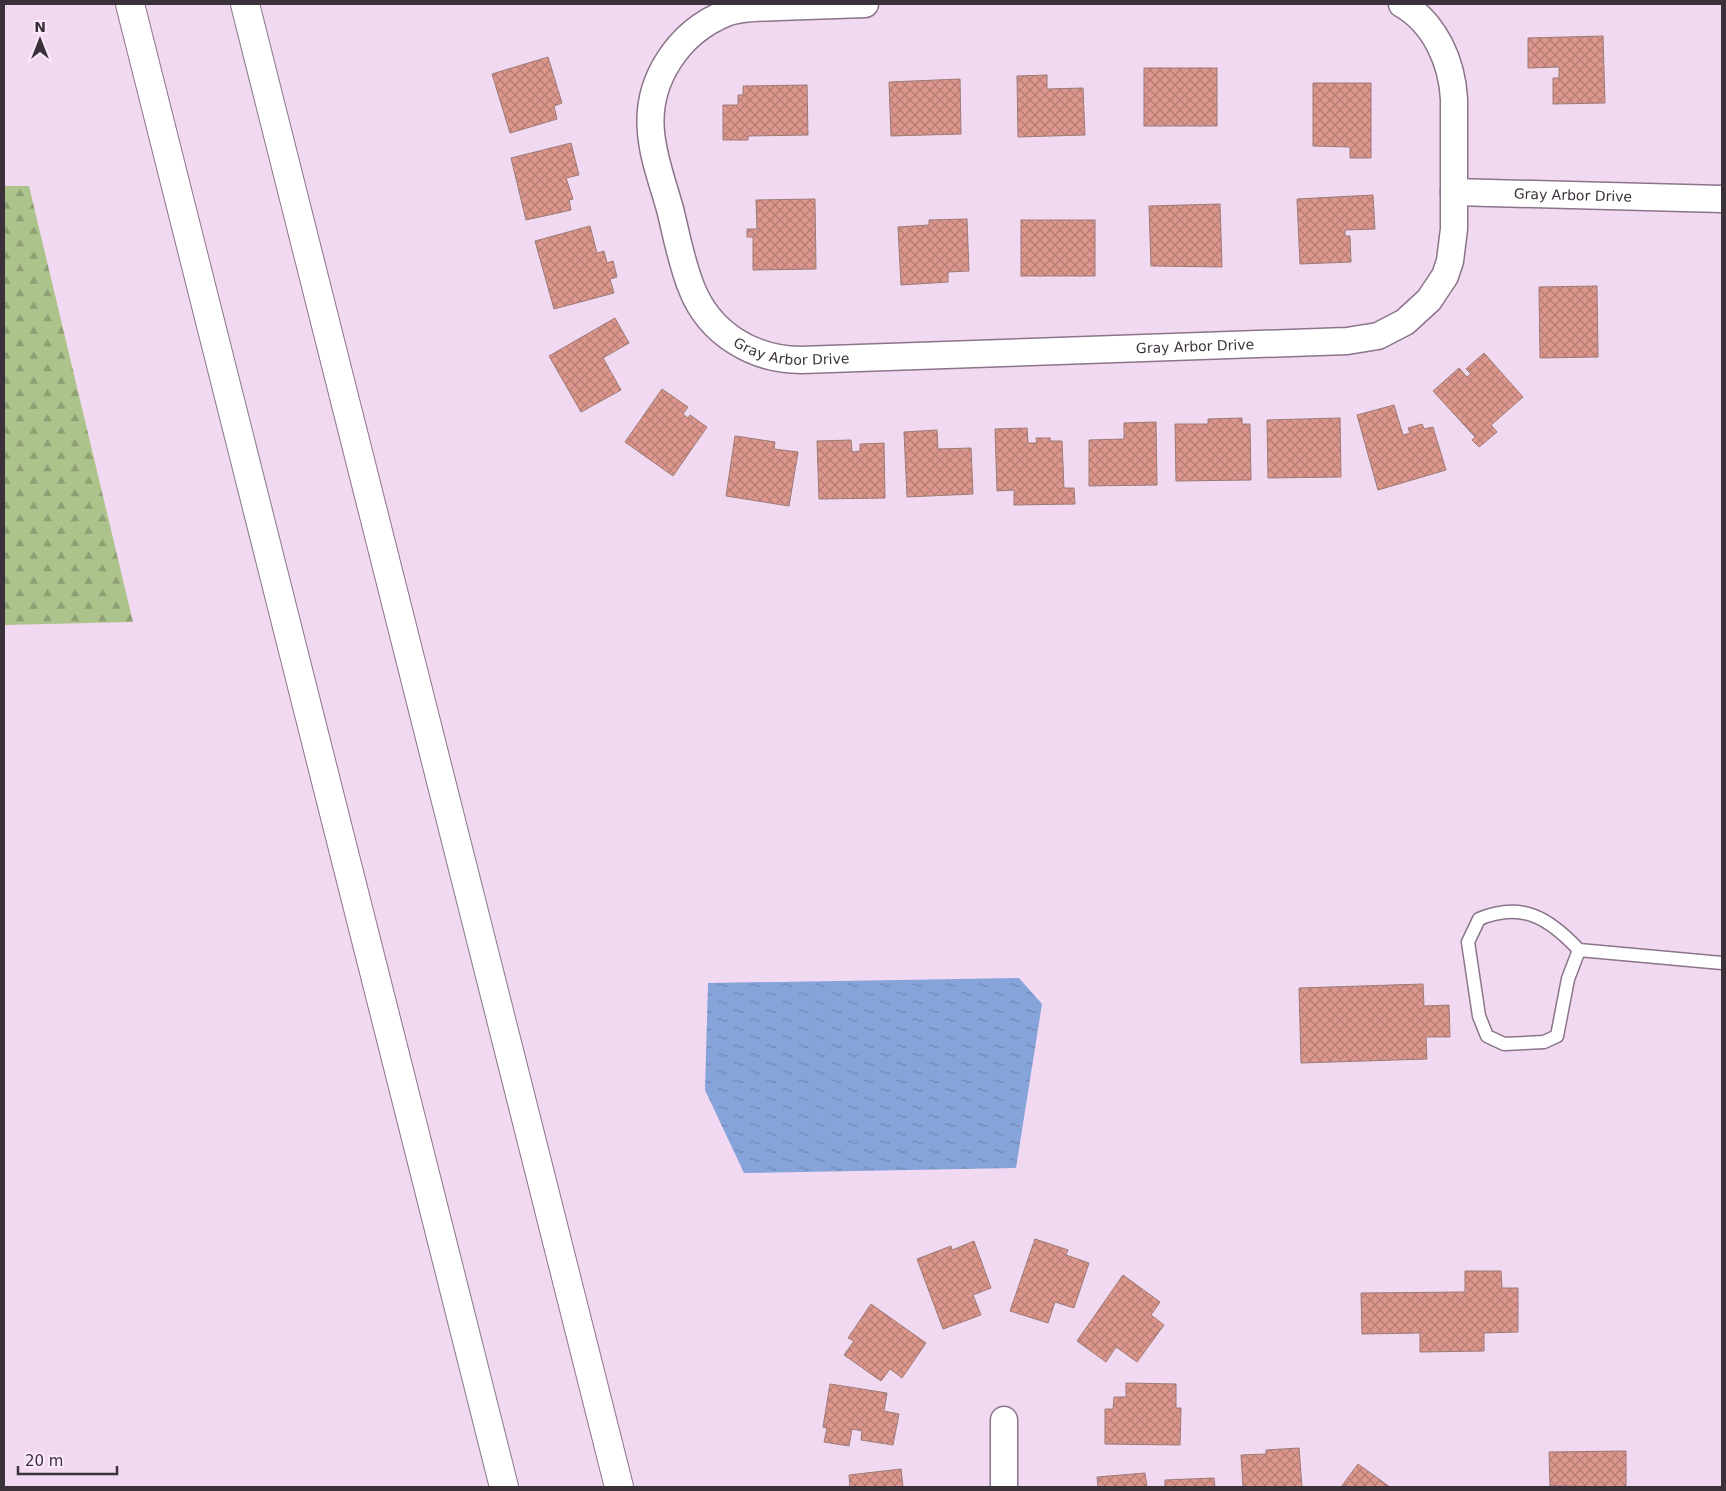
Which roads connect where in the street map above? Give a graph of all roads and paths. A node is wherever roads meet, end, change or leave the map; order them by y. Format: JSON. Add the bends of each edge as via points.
{"nodes":[{"id":1,"x":130,"y":4,"type":"edge"},
{"id":2,"x":245,"y":4,"type":"edge"},
{"id":3,"x":865,"y":4,"type":"edge"},
{"id":4,"x":1402,"y":4,"type":"edge"},
{"id":5,"x":1454,"y":192,"type":"junction"},
{"id":6,"x":1722,"y":200,"type":"edge"},
{"id":7,"x":1579,"y":950,"type":"junction"},
{"id":8,"x":1722,"y":963,"type":"edge"},
{"id":9,"x":1004,"y":1420,"type":"dead end"},
{"id":10,"x":504,"y":1487,"type":"edge"},
{"id":11,"x":619,"y":1487,"type":"edge"},
{"id":12,"x":1004,"y":1487,"type":"edge"}],
"edges":[{"from":1,"to":10,"type":"highway"},
{"from":2,"to":11,"type":"highway"},
{"from":3,"to":5,"type":"street","name":"Gray Arbor Drive","via":[[727,12],[700,27],[678,46],[656,88],[650,118],[653,147],[690,283],[707,318],[742,347],[770,358],[801,360],[1347,341],[1378,336],[1418,312],[1445,276],[1453,244]]},
{"from":4,"to":5,"type":"street","via":[[1419,16],[1445,54],[1454,98]]},
{"from":5,"to":6,"type":"street","name":"Gray Arbor Drive"},
{"from":7,"to":7,"type":"lane","via":[[1559,929],[1536,915],[1496,912],[1479,919],[1468,942],[1479,1016],[1487,1036],[1504,1044],[1544,1042],[1557,1036],[1568,979]]},
{"from":7,"to":8,"type":"lane"},
{"from":9,"to":12,"type":"street"}]}
